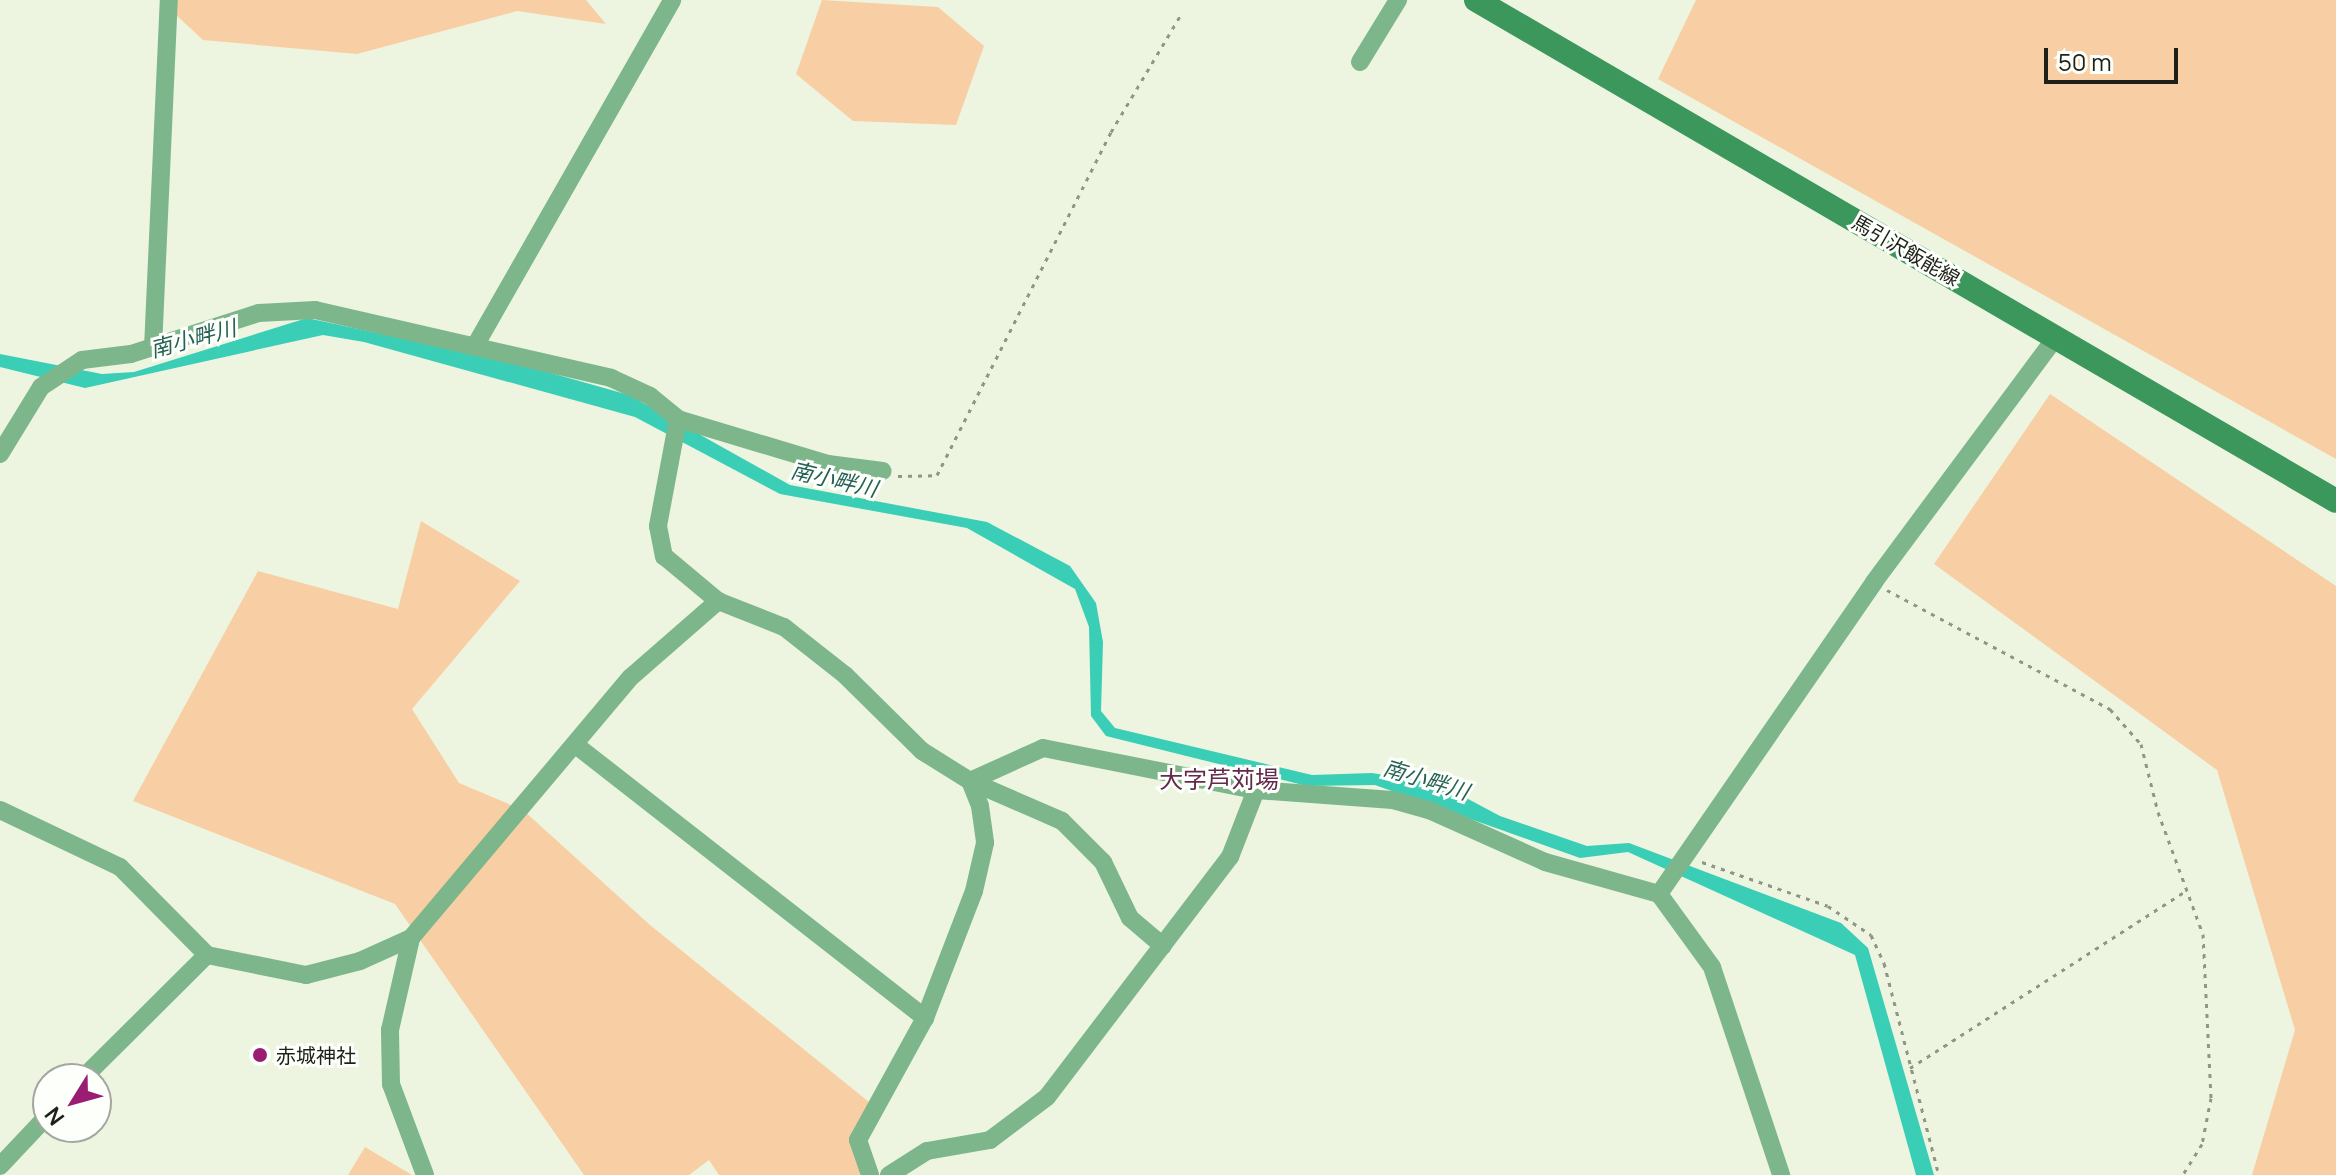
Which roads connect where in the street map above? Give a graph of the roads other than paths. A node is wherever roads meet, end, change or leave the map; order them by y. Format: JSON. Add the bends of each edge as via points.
{"nodes":[{"id":1,"x":169,"y":0,"type":"edge"},
{"id":2,"x":672,"y":0,"type":"edge"},
{"id":3,"x":1398,"y":0,"type":"edge"},
{"id":4,"x":1476,"y":0,"type":"edge"},
{"id":5,"x":1360,"y":62,"type":"dead end"},
{"id":6,"x":2056,"y":337,"type":"junction"},
{"id":7,"x":475,"y":346,"type":"junction"},
{"id":8,"x":153,"y":348,"type":"junction"},
{"id":9,"x":678,"y":419,"type":"junction"},
{"id":10,"x":0,"y":454,"type":"edge"},
{"id":11,"x":883,"y":471,"type":"road end"},
{"id":12,"x":2336,"y":501,"type":"edge"},
{"id":13,"x":718,"y":601,"type":"junction"},
{"id":14,"x":577,"y":746,"type":"junction"},
{"id":15,"x":970,"y":781,"type":"junction"},
{"id":16,"x":1256,"y":790,"type":"junction"},
{"id":17,"x":0,"y":810,"type":"edge"},
{"id":18,"x":1664,"y":888,"type":"junction"},
{"id":19,"x":411,"y":938,"type":"junction"},
{"id":20,"x":1163,"y":946,"type":"junction"},
{"id":21,"x":207,"y":955,"type":"junction"},
{"id":22,"x":925,"y":1018,"type":"junction"},
{"id":23,"x":98,"y":1063,"type":"edge"},
{"id":24,"x":32,"y":1132,"type":"edge"},
{"id":25,"x":0,"y":1166,"type":"edge"},
{"id":26,"x":425,"y":1175,"type":"edge"},
{"id":27,"x":870,"y":1175,"type":"edge"},
{"id":28,"x":889,"y":1175,"type":"edge"},
{"id":29,"x":1781,"y":1175,"type":"edge"}],
"edges":[{"from":1,"to":8,"type":"street"},
{"from":2,"to":7,"type":"street"},
{"from":3,"to":5,"type":"street"},
{"from":4,"to":6,"type":"main road","name":"馬引沢飯能線"},
{"from":6,"to":12,"type":"main road","name":"馬引沢飯能線"},
{"from":6,"to":18,"type":"street","via":[[1874,582]]},
{"from":7,"to":8,"type":"street","via":[[315,310],[259,313]]},
{"from":7,"to":9,"type":"street","via":[[611,378],[650,396]]},
{"from":8,"to":10,"type":"street","via":[[82,360],[41,387]]},
{"from":9,"to":11,"type":"street","via":[[828,464]]},
{"from":9,"to":13,"type":"street","via":[[658,526],[664,556]]},
{"from":13,"to":14,"type":"street","via":[[631,677]]},
{"from":13,"to":15,"type":"street","via":[[784,627],[845,675],[922,751]]},
{"from":14,"to":19,"type":"street"},
{"from":14,"to":22,"type":"street"},
{"from":15,"to":16,"type":"street","via":[[1043,748]]},
{"from":15,"to":20,"type":"street","via":[[1062,821],[1103,862],[1130,918]]},
{"from":15,"to":22,"type":"street","via":[[985,843],[974,891]]},
{"from":16,"to":18,"type":"street","via":[[1412,804],[1545,862]]},
{"from":16,"to":20,"type":"street","via":[[1230,857]]},
{"from":17,"to":21,"type":"street","via":[[120,867]]},
{"from":18,"to":29,"type":"street","via":[[1712,967]]},
{"from":19,"to":21,"type":"street","via":[[360,961],[306,975]]},
{"from":19,"to":26,"type":"street","via":[[390,1030],[391,1084]]},
{"from":20,"to":28,"type":"street","via":[[1047,1097],[990,1140],[927,1151]]},
{"from":21,"to":23,"type":"street"},
{"from":22,"to":27,"type":"street","via":[[858,1140]]},
{"from":24,"to":25,"type":"street"}]}
